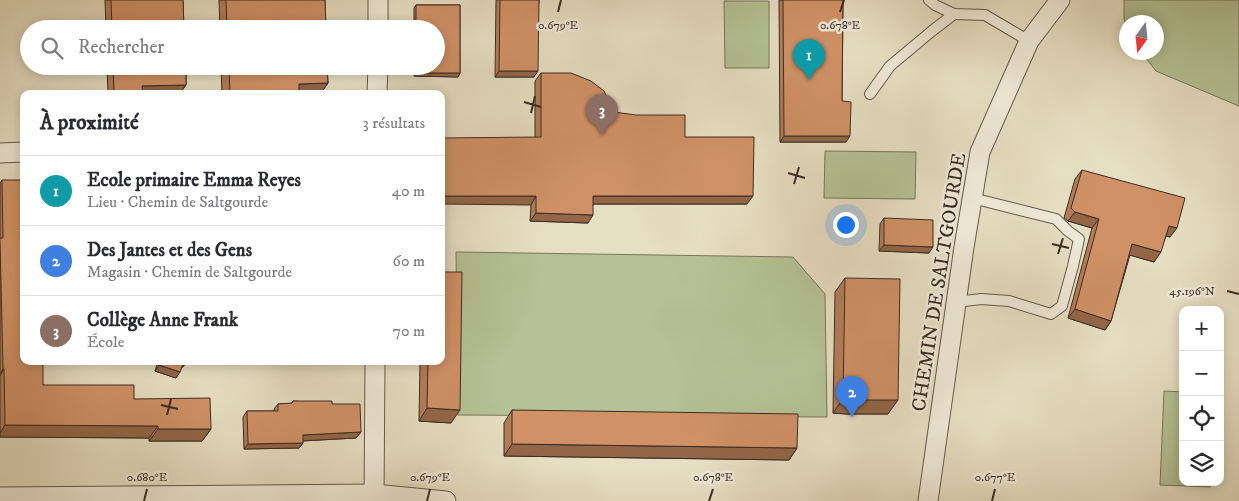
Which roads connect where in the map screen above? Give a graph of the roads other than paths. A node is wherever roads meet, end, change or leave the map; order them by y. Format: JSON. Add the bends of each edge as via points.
{"nodes":[{"id":1,"x":378,"y":0,"type":"edge"},
{"id":2,"x":929,"y":0,"type":"edge"},
{"id":3,"x":1060,"y":0,"type":"edge"},
{"id":4,"x":954,"y":14,"type":"junction"},
{"id":5,"x":378,"y":20,"type":"edge"},
{"id":6,"x":1029,"y":41,"type":"junction"},
{"id":7,"x":378,"y":75,"type":"edge"},
{"id":8,"x":377,"y":90,"type":"edge"},
{"id":9,"x":870,"y":94,"type":"dead end"},
{"id":10,"x":20,"y":152,"type":"edge"},
{"id":11,"x":0,"y":153,"type":"edge"},
{"id":12,"x":972,"y":198,"type":"junction"},
{"id":13,"x":956,"y":302,"type":"junction"},
{"id":14,"x":375,"y":365,"type":"edge"},
{"id":15,"x":0,"y":497,"type":"edge"},
{"id":16,"x":374,"y":497,"type":"edge"},
{"id":17,"x":446,"y":501,"type":"edge"},
{"id":18,"x":928,"y":501,"type":"edge"}],
"edges":[{"from":1,"to":5,"type":"street"},
{"from":2,"to":4,"type":"lane"},
{"from":3,"to":6,"type":"street","name":"CHEMIN DE SALTGOURDE"},
{"from":4,"to":6,"type":"lane","via":[[985,15]]},
{"from":4,"to":9,"type":"lane","via":[[890,66]]},
{"from":6,"to":12,"type":"street","name":"CHEMIN DE SALTGOURDE","via":[[980,152]]},
{"from":7,"to":8,"type":"street"},
{"from":10,"to":11,"type":"street"},
{"from":12,"to":13,"type":"street","name":"CHEMIN DE SALTGOURDE"},
{"from":12,"to":13,"type":"lane","via":[[1056,219],[1079,239],[1062,306],[1051,314],[1009,301],[981,299]]},
{"from":13,"to":18,"type":"street","name":"CHEMIN DE SALTGOURDE"},
{"from":14,"to":16,"type":"street"},
{"from":15,"to":16,"type":"street"},
{"from":16,"to":17,"type":"street"}]}
